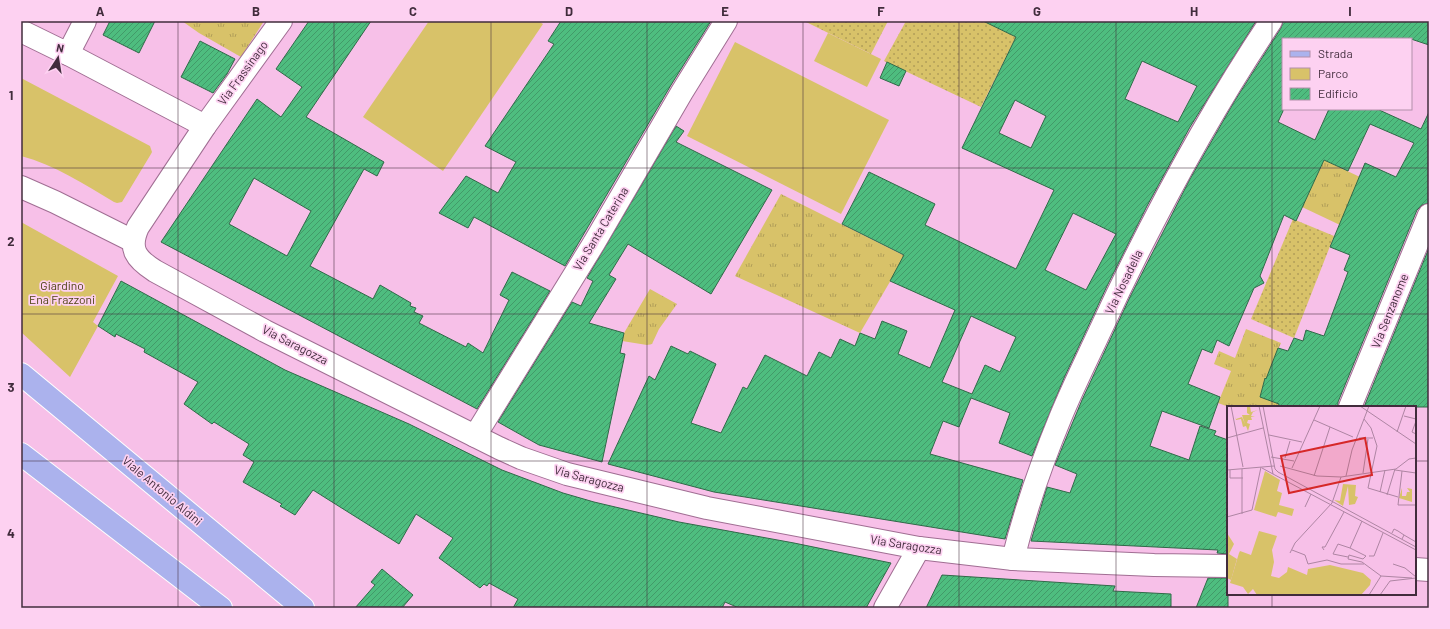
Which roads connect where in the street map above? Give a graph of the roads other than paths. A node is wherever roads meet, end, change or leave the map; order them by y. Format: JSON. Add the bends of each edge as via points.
{"nodes":[{"id":1,"x":85,"y":21,"type":"edge"},
{"id":2,"x":281,"y":21,"type":"edge"},
{"id":3,"x":726,"y":21,"type":"edge"},
{"id":4,"x":1271,"y":21,"type":"edge"},
{"id":5,"x":21,"y":31,"type":"edge"},
{"id":6,"x":68,"y":54,"type":"junction"},
{"id":7,"x":205,"y":126,"type":"junction"},
{"id":8,"x":21,"y":187,"type":"edge"},
{"id":9,"x":1429,"y":215,"type":"edge"},
{"id":10,"x":133,"y":241,"type":"junction"},
{"id":11,"x":21,"y":374,"type":"edge"},
{"id":12,"x":1350,"y":406,"type":"edge"},
{"id":13,"x":475,"y":436,"type":"junction"},
{"id":14,"x":21,"y":454,"type":"edge"},
{"id":15,"x":919,"y":548,"type":"junction"},
{"id":16,"x":1013,"y":559,"type":"junction"},
{"id":17,"x":1227,"y":566,"type":"edge"},
{"id":18,"x":1416,"y":569,"type":"edge"},
{"id":19,"x":1429,"y":570,"type":"edge"},
{"id":20,"x":221,"y":608,"type":"edge"},
{"id":21,"x":303,"y":608,"type":"edge"},
{"id":22,"x":885,"y":608,"type":"edge"}],
"edges":[{"from":1,"to":6,"type":"street"},
{"from":2,"to":7,"type":"street","name":"Via Frassinago"},
{"from":3,"to":13,"type":"street","name":"Via Santa Caterina"},
{"from":4,"to":16,"type":"street","name":"Via Nosadella","via":[[1244,61],[1191,152],[1120,286],[1061,415],[1036,481]]},
{"from":5,"to":6,"type":"street"},
{"from":6,"to":7,"type":"street"},
{"from":7,"to":10,"type":"street","name":"Via Frassinago","via":[[138,227]]},
{"from":8,"to":10,"type":"street"},
{"from":9,"to":12,"type":"street","name":"Via Senzanome"},
{"from":10,"to":13,"type":"street","name":"Via Saragozza","via":[[136,255],[154,271],[266,331]]},
{"from":11,"to":21,"type":"main road","name":"Viale Antonio Aldini"},
{"from":13,"to":15,"type":"street","name":"Via Saragozza","via":[[521,458],[567,474],[745,516]]},
{"from":14,"to":20,"type":"main road"},
{"from":15,"to":16,"type":"street","name":"Via Saragozza"},
{"from":15,"to":22,"type":"street"},
{"from":16,"to":17,"type":"street","name":"Via Saragozza"},
{"from":18,"to":19,"type":"street"}]}
